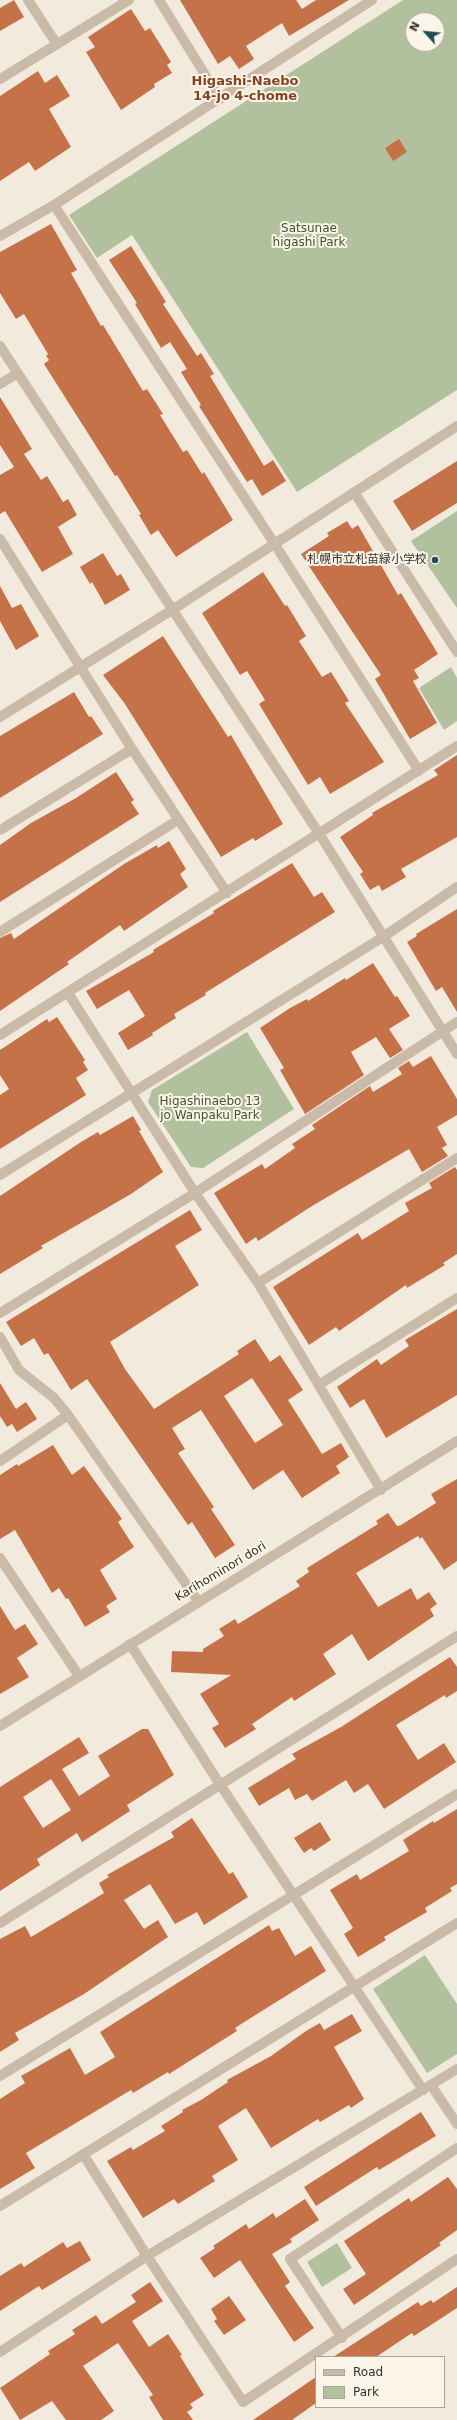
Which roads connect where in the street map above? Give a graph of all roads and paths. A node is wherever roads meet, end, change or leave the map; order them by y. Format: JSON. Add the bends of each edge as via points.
{"nodes":[{"id":1,"x":28,"y":0,"type":"edge"},
{"id":2,"x":129,"y":0,"type":"edge"},
{"id":3,"x":159,"y":0,"type":"edge"},
{"id":4,"x":372,"y":0,"type":"edge"},
{"id":5,"x":56,"y":43,"type":"junction"},
{"id":6,"x":0,"y":79,"type":"edge"},
{"id":7,"x":220,"y":99,"type":"junction"},
{"id":8,"x":54,"y":205,"type":"junction"},
{"id":9,"x":0,"y":236,"type":"edge"},
{"id":10,"x":0,"y":346,"type":"edge"},
{"id":11,"x":18,"y":373,"type":"junction"},
{"id":12,"x":0,"y":384,"type":"edge"},
{"id":13,"x":457,"y":426,"type":"edge"},
{"id":14,"x":354,"y":492,"type":"junction"},
{"id":15,"x":0,"y":539,"type":"edge"},
{"id":16,"x":274,"y":543,"type":"junction"},
{"id":17,"x":172,"y":610,"type":"junction"},
{"id":18,"x":457,"y":652,"type":"edge"},
{"id":19,"x":80,"y":666,"type":"junction"},
{"id":20,"x":0,"y":717,"type":"edge"},
{"id":21,"x":457,"y":746,"type":"edge"},
{"id":22,"x":132,"y":749,"type":"junction"},
{"id":23,"x":419,"y":771,"type":"junction"},
{"id":24,"x":178,"y":820,"type":"junction"},
{"id":25,"x":0,"y":830,"type":"edge"},
{"id":26,"x":320,"y":835,"type":"junction"},
{"id":27,"x":457,"y":887,"type":"edge"},
{"id":28,"x":227,"y":893,"type":"junction"},
{"id":29,"x":0,"y":932,"type":"edge"},
{"id":30,"x":383,"y":937,"type":"junction"},
{"id":31,"x":68,"y":993,"type":"junction"},
{"id":32,"x":457,"y":1022,"type":"edge"},
{"id":33,"x":442,"y":1031,"type":"junction"},
{"id":34,"x":0,"y":1035,"type":"edge"},
{"id":35,"x":457,"y":1054,"type":"edge"},
{"id":36,"x":132,"y":1092,"type":"junction"},
{"id":37,"x":457,"y":1158,"type":"edge"},
{"id":38,"x":0,"y":1175,"type":"edge"},
{"id":39,"x":195,"y":1193,"type":"junction"},
{"id":40,"x":258,"y":1284,"type":"junction"},
{"id":41,"x":457,"y":1298,"type":"edge"},
{"id":42,"x":0,"y":1313,"type":"edge"},
{"id":43,"x":0,"y":1337,"type":"edge"},
{"id":44,"x":320,"y":1384,"type":"junction"},
{"id":45,"x":68,"y":1415,"type":"junction"},
{"id":46,"x":457,"y":1440,"type":"edge"},
{"id":47,"x":0,"y":1461,"type":"edge"},
{"id":48,"x":382,"y":1490,"type":"junction"},
{"id":49,"x":0,"y":1558,"type":"edge"},
{"id":50,"x":198,"y":1601,"type":"junction"},
{"id":51,"x":457,"y":1636,"type":"edge"},
{"id":52,"x":130,"y":1644,"type":"junction"},
{"id":53,"x":79,"y":1676,"type":"junction"},
{"id":54,"x":0,"y":1726,"type":"edge"},
{"id":55,"x":221,"y":1786,"type":"junction"},
{"id":56,"x":457,"y":1794,"type":"edge"},
{"id":57,"x":293,"y":1895,"type":"junction"},
{"id":58,"x":0,"y":1923,"type":"edge"},
{"id":59,"x":457,"y":1923,"type":"edge"},
{"id":60,"x":354,"y":1988,"type":"junction"},
{"id":61,"x":457,"y":2069,"type":"edge"},
{"id":62,"x":0,"y":2076,"type":"edge"},
{"id":63,"x":427,"y":2088,"type":"junction"},
{"id":64,"x":457,"y":2124,"type":"edge"},
{"id":65,"x":457,"y":2148,"type":"edge"},
{"id":66,"x":83,"y":2154,"type":"junction"},
{"id":67,"x":0,"y":2206,"type":"edge"},
{"id":68,"x":147,"y":2256,"type":"junction"},
{"id":69,"x":457,"y":2259,"type":"edge"},
{"id":70,"x":342,"y":2338,"type":"junction"},
{"id":71,"x":0,"y":2352,"type":"edge"}],
"edges":[{"from":1,"to":5,"type":"street"},
{"from":2,"to":5,"type":"street"},
{"from":3,"to":7,"type":"street"},
{"from":4,"to":7,"type":"street"},
{"from":5,"to":6,"type":"street"},
{"from":7,"to":8,"type":"street"},
{"from":8,"to":9,"type":"street"},
{"from":8,"to":16,"type":"street"},
{"from":10,"to":11,"type":"street"},
{"from":11,"to":12,"type":"street"},
{"from":11,"to":17,"type":"street"},
{"from":13,"to":14,"type":"street"},
{"from":14,"to":16,"type":"street"},
{"from":14,"to":18,"type":"street"},
{"from":15,"to":19,"type":"street"},
{"from":16,"to":17,"type":"street"},
{"from":16,"to":23,"type":"street"},
{"from":17,"to":19,"type":"street"},
{"from":17,"to":26,"type":"street"},
{"from":19,"to":20,"type":"street"},
{"from":19,"to":22,"type":"street"},
{"from":21,"to":23,"type":"street"},
{"from":22,"to":24,"type":"street"},
{"from":22,"to":25,"type":"street"},
{"from":23,"to":26,"type":"street"},
{"from":24,"to":28,"type":"street"},
{"from":24,"to":29,"type":"street"},
{"from":26,"to":28,"type":"street"},
{"from":26,"to":30,"type":"street"},
{"from":27,"to":30,"type":"street"},
{"from":28,"to":31,"type":"street"},
{"from":30,"to":33,"type":"street"},
{"from":30,"to":36,"type":"street"},
{"from":31,"to":34,"type":"street"},
{"from":31,"to":36,"type":"street"},
{"from":32,"to":33,"type":"street"},
{"from":33,"to":35,"type":"street"},
{"from":33,"to":39,"type":"street"},
{"from":36,"to":38,"type":"street"},
{"from":36,"to":39,"type":"street"},
{"from":37,"to":40,"type":"street"},
{"from":39,"to":40,"type":"street"},
{"from":39,"to":42,"type":"street"},
{"from":40,"to":44,"type":"street"},
{"from":41,"to":44,"type":"street"},
{"from":43,"to":45,"type":"street","via":[[20,1370],[54,1398]]},
{"from":44,"to":48,"type":"street"},
{"from":45,"to":47,"type":"street"},
{"from":45,"to":50,"type":"street"},
{"from":46,"to":48,"type":"street","name":"Karihominori dori"},
{"from":48,"to":50,"type":"street","name":"Karihominori dori"},
{"from":49,"to":53,"type":"street"},
{"from":50,"to":52,"type":"street","name":"Karihominori dori"},
{"from":51,"to":55,"type":"street"},
{"from":52,"to":53,"type":"street","name":"Karihominori dori"},
{"from":52,"to":55,"type":"street"},
{"from":53,"to":54,"type":"street","name":"Karihominori dori"},
{"from":55,"to":57,"type":"street"},
{"from":55,"to":58,"type":"street"},
{"from":56,"to":57,"type":"street"},
{"from":57,"to":60,"type":"street"},
{"from":57,"to":62,"type":"street"},
{"from":59,"to":60,"type":"street"},
{"from":60,"to":63,"type":"street"},
{"from":60,"to":66,"type":"street"},
{"from":61,"to":63,"type":"street"},
{"from":63,"to":64,"type":"street"},
{"from":63,"to":68,"type":"street"},
{"from":65,"to":70,"type":"street","via":[[290,2259]]},
{"from":66,"to":67,"type":"street"},
{"from":66,"to":68,"type":"street"},
{"from":68,"to":70,"type":"street","via":[[243,2402]]},
{"from":68,"to":71,"type":"street"},
{"from":69,"to":70,"type":"street"}]}
